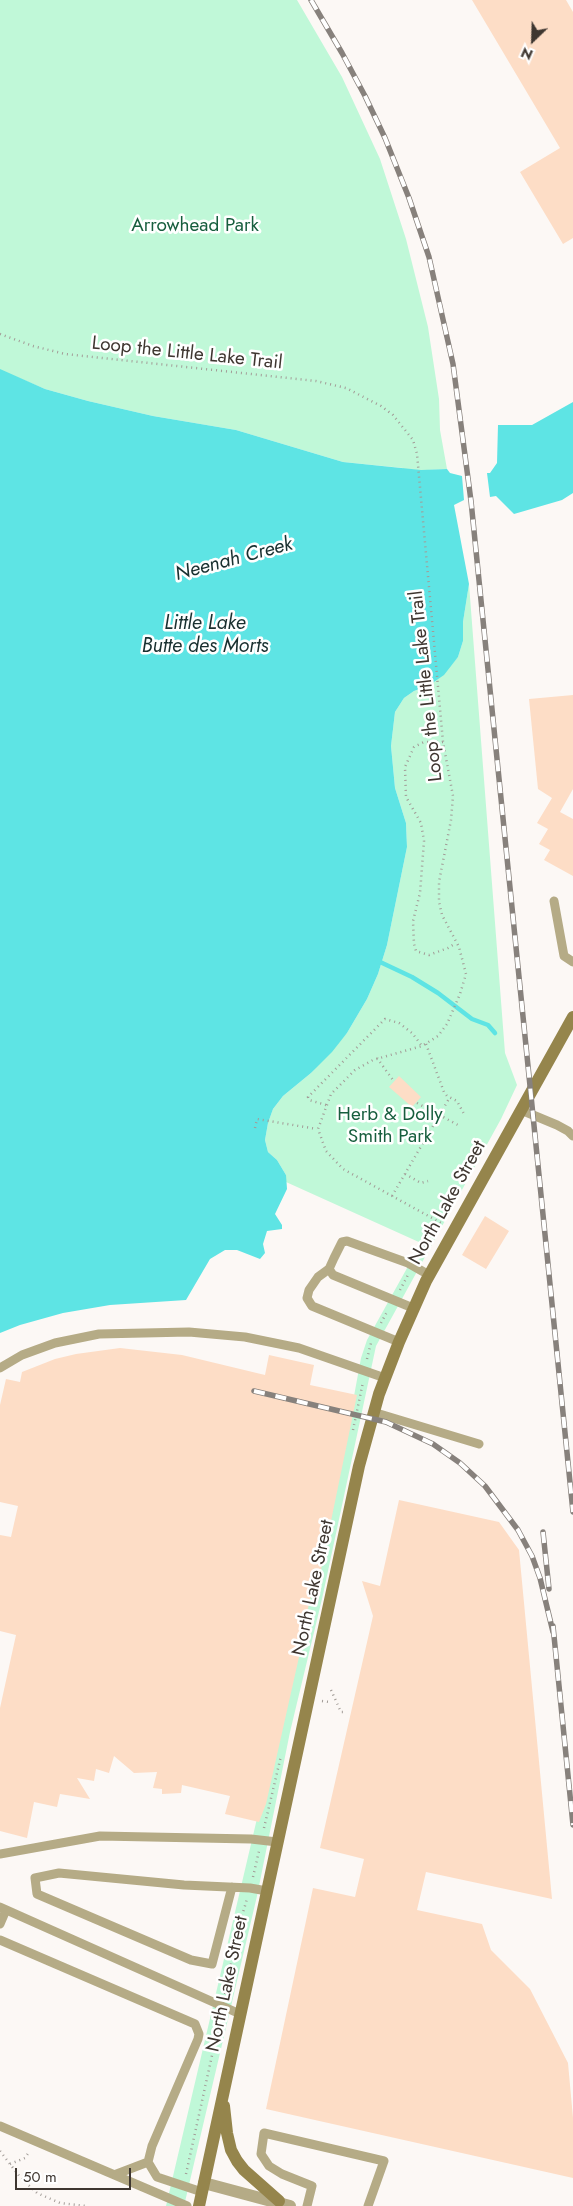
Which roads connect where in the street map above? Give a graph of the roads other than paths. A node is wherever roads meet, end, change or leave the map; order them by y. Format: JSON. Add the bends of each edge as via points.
{"nodes":[{"id":1,"x":554,"y":901,"type":"dead end"},
{"id":2,"x":573,"y":962,"type":"edge"},
{"id":3,"x":573,"y":1017,"type":"edge"},
{"id":4,"x":521,"y":1110,"type":"junction"},
{"id":5,"x":573,"y":1136,"type":"edge"},
{"id":6,"x":330,"y":1269,"type":"junction"},
{"id":7,"x":429,"y":1275,"type":"junction"},
{"id":8,"x":413,"y":1308,"type":"junction"},
{"id":9,"x":398,"y":1342,"type":"junction"},
{"id":10,"x":0,"y":1368,"type":"edge"},
{"id":11,"x":385,"y":1378,"type":"junction"},
{"id":12,"x":373,"y":1412,"type":"junction"},
{"id":13,"x":479,"y":1444,"type":"dead end"},
{"id":14,"x":277,"y":1842,"type":"junction"},
{"id":15,"x":0,"y":1854,"type":"edge"},
{"id":16,"x":232,"y":1887,"type":"junction"},
{"id":17,"x":267,"y":1891,"type":"junction"},
{"id":18,"x":3,"y":1909,"type":"edge"},
{"id":19,"x":0,"y":1924,"type":"edge"},
{"id":20,"x":0,"y":1940,"type":"edge"},
{"id":21,"x":240,"y":2014,"type":"junction"},
{"id":22,"x":223,"y":2094,"type":"junction"},
{"id":23,"x":0,"y":2126,"type":"edge"},
{"id":24,"x":148,"y":2162,"type":"junction"},
{"id":25,"x":114,"y":2175,"type":"junction"},
{"id":26,"x":203,"y":2187,"type":"junction"},
{"id":27,"x":285,"y":2204,"type":"edge"},
{"id":28,"x":186,"y":2206,"type":"edge"},
{"id":29,"x":199,"y":2206,"type":"edge"},
{"id":30,"x":307,"y":2206,"type":"edge"},
{"id":31,"x":369,"y":2206,"type":"edge"}],
"edges":[{"from":1,"to":2,"type":"lane","via":[[564,956]]},
{"from":3,"to":4,"type":"main road","name":"North Lake Street"},
{"from":4,"to":5,"type":"lane","via":[[568,1130]]},
{"from":4,"to":7,"type":"main road","name":"North Lake Street"},
{"from":6,"to":7,"type":"lane","via":[[342,1242],[348,1241],[408,1263]]},
{"from":6,"to":8,"type":"lane","via":[[332,1275]]},
{"from":6,"to":9,"type":"lane","via":[[318,1277],[309,1290],[307,1298],[312,1306]]},
{"from":7,"to":8,"type":"main road","name":"North Lake Street"},
{"from":8,"to":9,"type":"main road","name":"North Lake Street"},
{"from":9,"to":11,"type":"main road","name":"North Lake Street"},
{"from":10,"to":11,"type":"lane","via":[[22,1355],[55,1343],[90,1336],[189,1332],[245,1337],[299,1348]]},
{"from":11,"to":12,"type":"main road","name":"North Lake Street"},
{"from":12,"to":13,"type":"lane"},
{"from":12,"to":14,"type":"main road","name":"North Lake Street"},
{"from":14,"to":15,"type":"lane","via":[[100,1836]]},
{"from":14,"to":17,"type":"main road","name":"North Lake Street"},
{"from":16,"to":16,"type":"lane","via":[[59,1873],[35,1878],[37,1894],[191,1960],[212,1964]]},
{"from":16,"to":17,"type":"lane"},
{"from":17,"to":21,"type":"main road","name":"North Lake Street"},
{"from":18,"to":19,"type":"lane"},
{"from":18,"to":21,"type":"lane"},
{"from":20,"to":24,"type":"lane","via":[[195,2024],[198,2038]]},
{"from":21,"to":22,"type":"main road","name":"North Lake Street"},
{"from":22,"to":26,"type":"main road","name":"North Lake Street"},
{"from":22,"to":27,"type":"main road","via":[[232,2150],[244,2170]]},
{"from":23,"to":25,"type":"lane"},
{"from":24,"to":25,"type":"lane"},
{"from":24,"to":26,"type":"lane","via":[[157,2177]]},
{"from":25,"to":28,"type":"lane"},
{"from":26,"to":27,"type":"street"},
{"from":26,"to":29,"type":"main road","name":"North Lake Street"},
{"from":30,"to":31,"type":"lane","via":[[312,2186],[269,2166],[261,2154],[264,2133],[384,2161]]}]}
